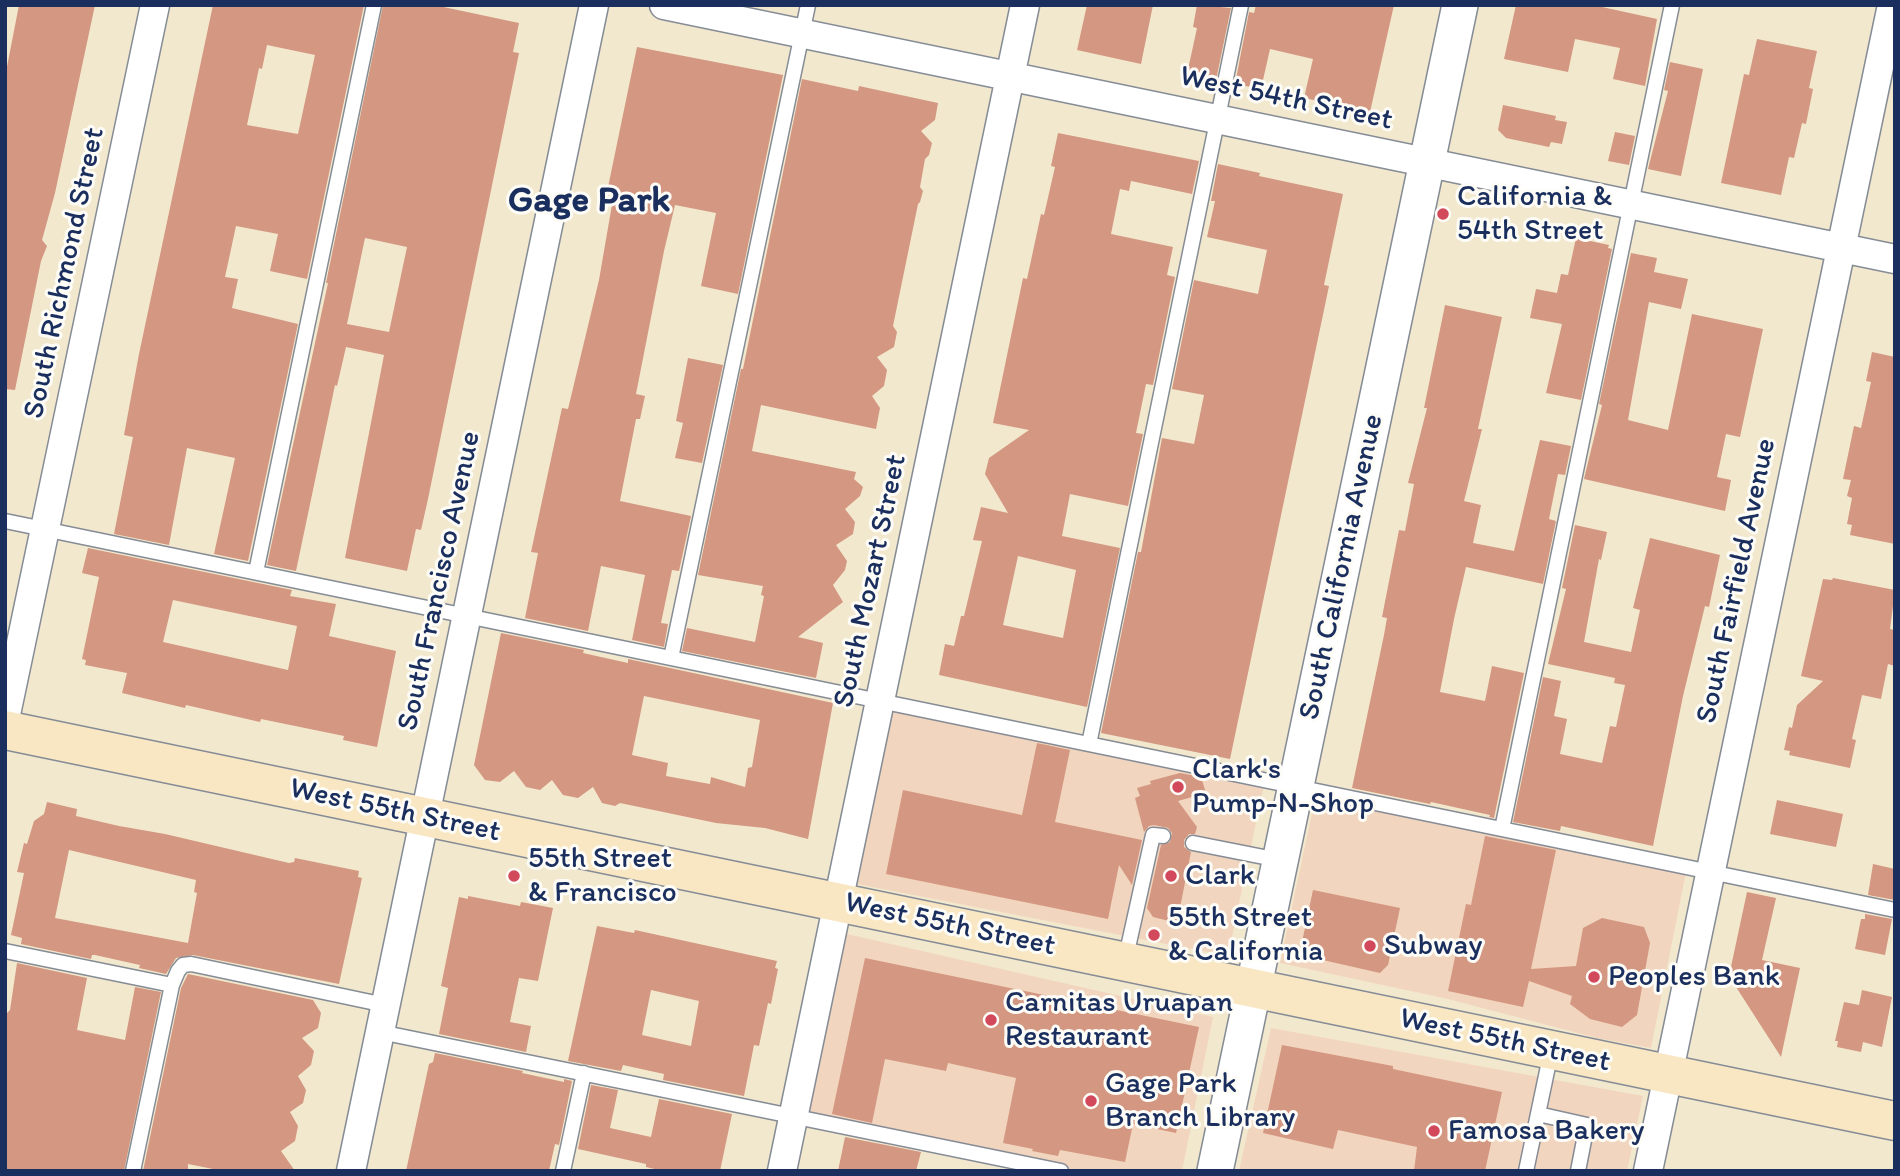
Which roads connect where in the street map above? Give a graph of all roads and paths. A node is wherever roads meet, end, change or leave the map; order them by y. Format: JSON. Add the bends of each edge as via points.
{"nodes":[{"id":1,"x":155,"y":5,"type":"edge"},
{"id":2,"x":374,"y":5,"type":"edge"},
{"id":3,"x":594,"y":5,"type":"edge"},
{"id":4,"x":664,"y":5,"type":"edge"},
{"id":5,"x":808,"y":5,"type":"edge"},
{"id":6,"x":1025,"y":5,"type":"edge"},
{"id":7,"x":1241,"y":5,"type":"edge"},
{"id":8,"x":1460,"y":5,"type":"edge"},
{"id":9,"x":1672,"y":5,"type":"edge"},
{"id":10,"x":1892,"y":5,"type":"edge"},
{"id":11,"x":802,"y":34,"type":"junction"},
{"id":12,"x":1010,"y":76,"type":"junction"},
{"id":13,"x":1217,"y":119,"type":"junction"},
{"id":14,"x":1427,"y":162,"type":"junction"},
{"id":15,"x":1631,"y":205,"type":"junction"},
{"id":16,"x":1841,"y":248,"type":"junction"},
{"id":17,"x":1895,"y":259,"type":"edge"},
{"id":18,"x":5,"y":521,"type":"edge"},
{"id":19,"x":45,"y":529,"type":"junction"},
{"id":20,"x":256,"y":572,"type":"junction"},
{"id":21,"x":467,"y":616,"type":"junction"},
{"id":22,"x":671,"y":658,"type":"junction"},
{"id":23,"x":880,"y":701,"type":"junction"},
{"id":24,"x":5,"y":719,"type":"edge"},
{"id":25,"x":5,"y":730,"type":"edge"},
{"id":26,"x":1088,"y":744,"type":"junction"},
{"id":27,"x":1296,"y":786,"type":"junction"},
{"id":28,"x":425,"y":817,"type":"junction"},
{"id":29,"x":1503,"y":829,"type":"junction"},
{"id":30,"x":1163,"y":836,"type":"dead end"},
{"id":31,"x":1193,"y":843,"type":"dead end"},
{"id":32,"x":1280,"y":860,"type":"junction"},
{"id":33,"x":1710,"y":872,"type":"junction"},
{"id":34,"x":838,"y":901,"type":"junction"},
{"id":35,"x":1895,"y":910,"type":"edge"},
{"id":36,"x":5,"y":951,"type":"edge"},
{"id":37,"x":1125,"y":961,"type":"junction"},
{"id":38,"x":172,"y":985,"type":"junction"},
{"id":39,"x":1254,"y":988,"type":"junction"},
{"id":40,"x":383,"y":1018,"type":"junction"},
{"id":41,"x":1551,"y":1050,"type":"junction"},
{"id":42,"x":584,"y":1073,"type":"junction"},
{"id":43,"x":1668,"y":1074,"type":"junction"},
{"id":44,"x":1538,"y":1114,"type":"junction"},
{"id":45,"x":793,"y":1116,"type":"junction"},
{"id":46,"x":1895,"y":1121,"type":"edge"},
{"id":47,"x":997,"y":1164,"type":"edge"},
{"id":48,"x":133,"y":1171,"type":"edge"},
{"id":49,"x":351,"y":1171,"type":"edge"},
{"id":50,"x":563,"y":1171,"type":"edge"},
{"id":51,"x":782,"y":1171,"type":"edge"},
{"id":52,"x":1061,"y":1171,"type":"edge"},
{"id":53,"x":1215,"y":1171,"type":"edge"},
{"id":54,"x":1527,"y":1171,"type":"edge"},
{"id":55,"x":1578,"y":1171,"type":"edge"},
{"id":56,"x":1648,"y":1171,"type":"edge"}],
"edges":[{"from":1,"to":19,"type":"street","name":"South Richmond Street"},
{"from":2,"to":20,"type":"lane"},
{"from":3,"to":21,"type":"street","name":"South Francisco Avenue"},
{"from":4,"to":11,"type":"street","name":"West 54th Street"},
{"from":5,"to":11,"type":"lane"},
{"from":6,"to":12,"type":"street","name":"South Mozart Street"},
{"from":7,"to":13,"type":"lane"},
{"from":8,"to":14,"type":"street","name":"South California Avenue"},
{"from":9,"to":15,"type":"lane"},
{"from":10,"to":16,"type":"street","name":"South Fairfield Avenue"},
{"from":11,"to":12,"type":"street","name":"West 54th Street"},
{"from":11,"to":22,"type":"lane"},
{"from":12,"to":13,"type":"street","name":"West 54th Street"},
{"from":12,"to":23,"type":"street","name":"South Mozart Street"},
{"from":13,"to":14,"type":"street","name":"West 54th Street"},
{"from":13,"to":26,"type":"lane"},
{"from":14,"to":15,"type":"street","name":"West 54th Street"},
{"from":14,"to":27,"type":"street","name":"South California Avenue"},
{"from":15,"to":16,"type":"street","name":"West 54th Street"},
{"from":15,"to":29,"type":"lane"},
{"from":16,"to":17,"type":"street","name":"West 54th Street"},
{"from":16,"to":33,"type":"street","name":"South Fairfield Avenue"},
{"from":18,"to":19,"type":"lane"},
{"from":19,"to":20,"type":"lane"},
{"from":19,"to":24,"type":"street","name":"South Richmond Street"},
{"from":20,"to":21,"type":"lane"},
{"from":21,"to":22,"type":"lane"},
{"from":21,"to":28,"type":"street","name":"South Francisco Avenue"},
{"from":22,"to":23,"type":"lane"},
{"from":23,"to":26,"type":"lane"},
{"from":23,"to":34,"type":"street","name":"South Mozart Street"},
{"from":25,"to":28,"type":"main road","name":"West 55th Street"},
{"from":26,"to":27,"type":"lane"},
{"from":27,"to":29,"type":"lane"},
{"from":27,"to":32,"type":"street","name":"South California Avenue"},
{"from":28,"to":34,"type":"main road","name":"West 55th Street"},
{"from":28,"to":40,"type":"street","name":"South Francisco Avenue"},
{"from":29,"to":33,"type":"lane"},
{"from":30,"to":37,"type":"lane","via":[[1153,835]]},
{"from":31,"to":32,"type":"lane"},
{"from":32,"to":39,"type":"street","name":"South California Avenue"},
{"from":33,"to":35,"type":"lane"},
{"from":33,"to":43,"type":"street","name":"South Fairfield Avenue"},
{"from":34,"to":37,"type":"main road","name":"West 55th Street"},
{"from":34,"to":45,"type":"street","name":"South Mozart Street"},
{"from":36,"to":38,"type":"lane"},
{"from":37,"to":39,"type":"main road","name":"West 55th Street"},
{"from":38,"to":40,"type":"lane","via":[[183,965],[191,964]]},
{"from":38,"to":48,"type":"lane"},
{"from":39,"to":41,"type":"main road","name":"West 55th Street"},
{"from":39,"to":53,"type":"street","name":"South California Avenue"},
{"from":40,"to":42,"type":"lane"},
{"from":40,"to":49,"type":"street","name":"South Francisco Avenue"},
{"from":41,"to":43,"type":"main road","name":"West 55th Street"},
{"from":41,"to":44,"type":"lane"},
{"from":42,"to":45,"type":"lane"},
{"from":42,"to":50,"type":"lane"},
{"from":43,"to":46,"type":"main road","name":"West 55th Street"},
{"from":43,"to":56,"type":"street","name":"South Fairfield Avenue"},
{"from":44,"to":54,"type":"lane"},
{"from":44,"to":55,"type":"lane","via":[[1587,1125]]},
{"from":45,"to":47,"type":"lane"},
{"from":45,"to":51,"type":"street","name":"South Mozart Street"},
{"from":47,"to":52,"type":"lane"}]}
